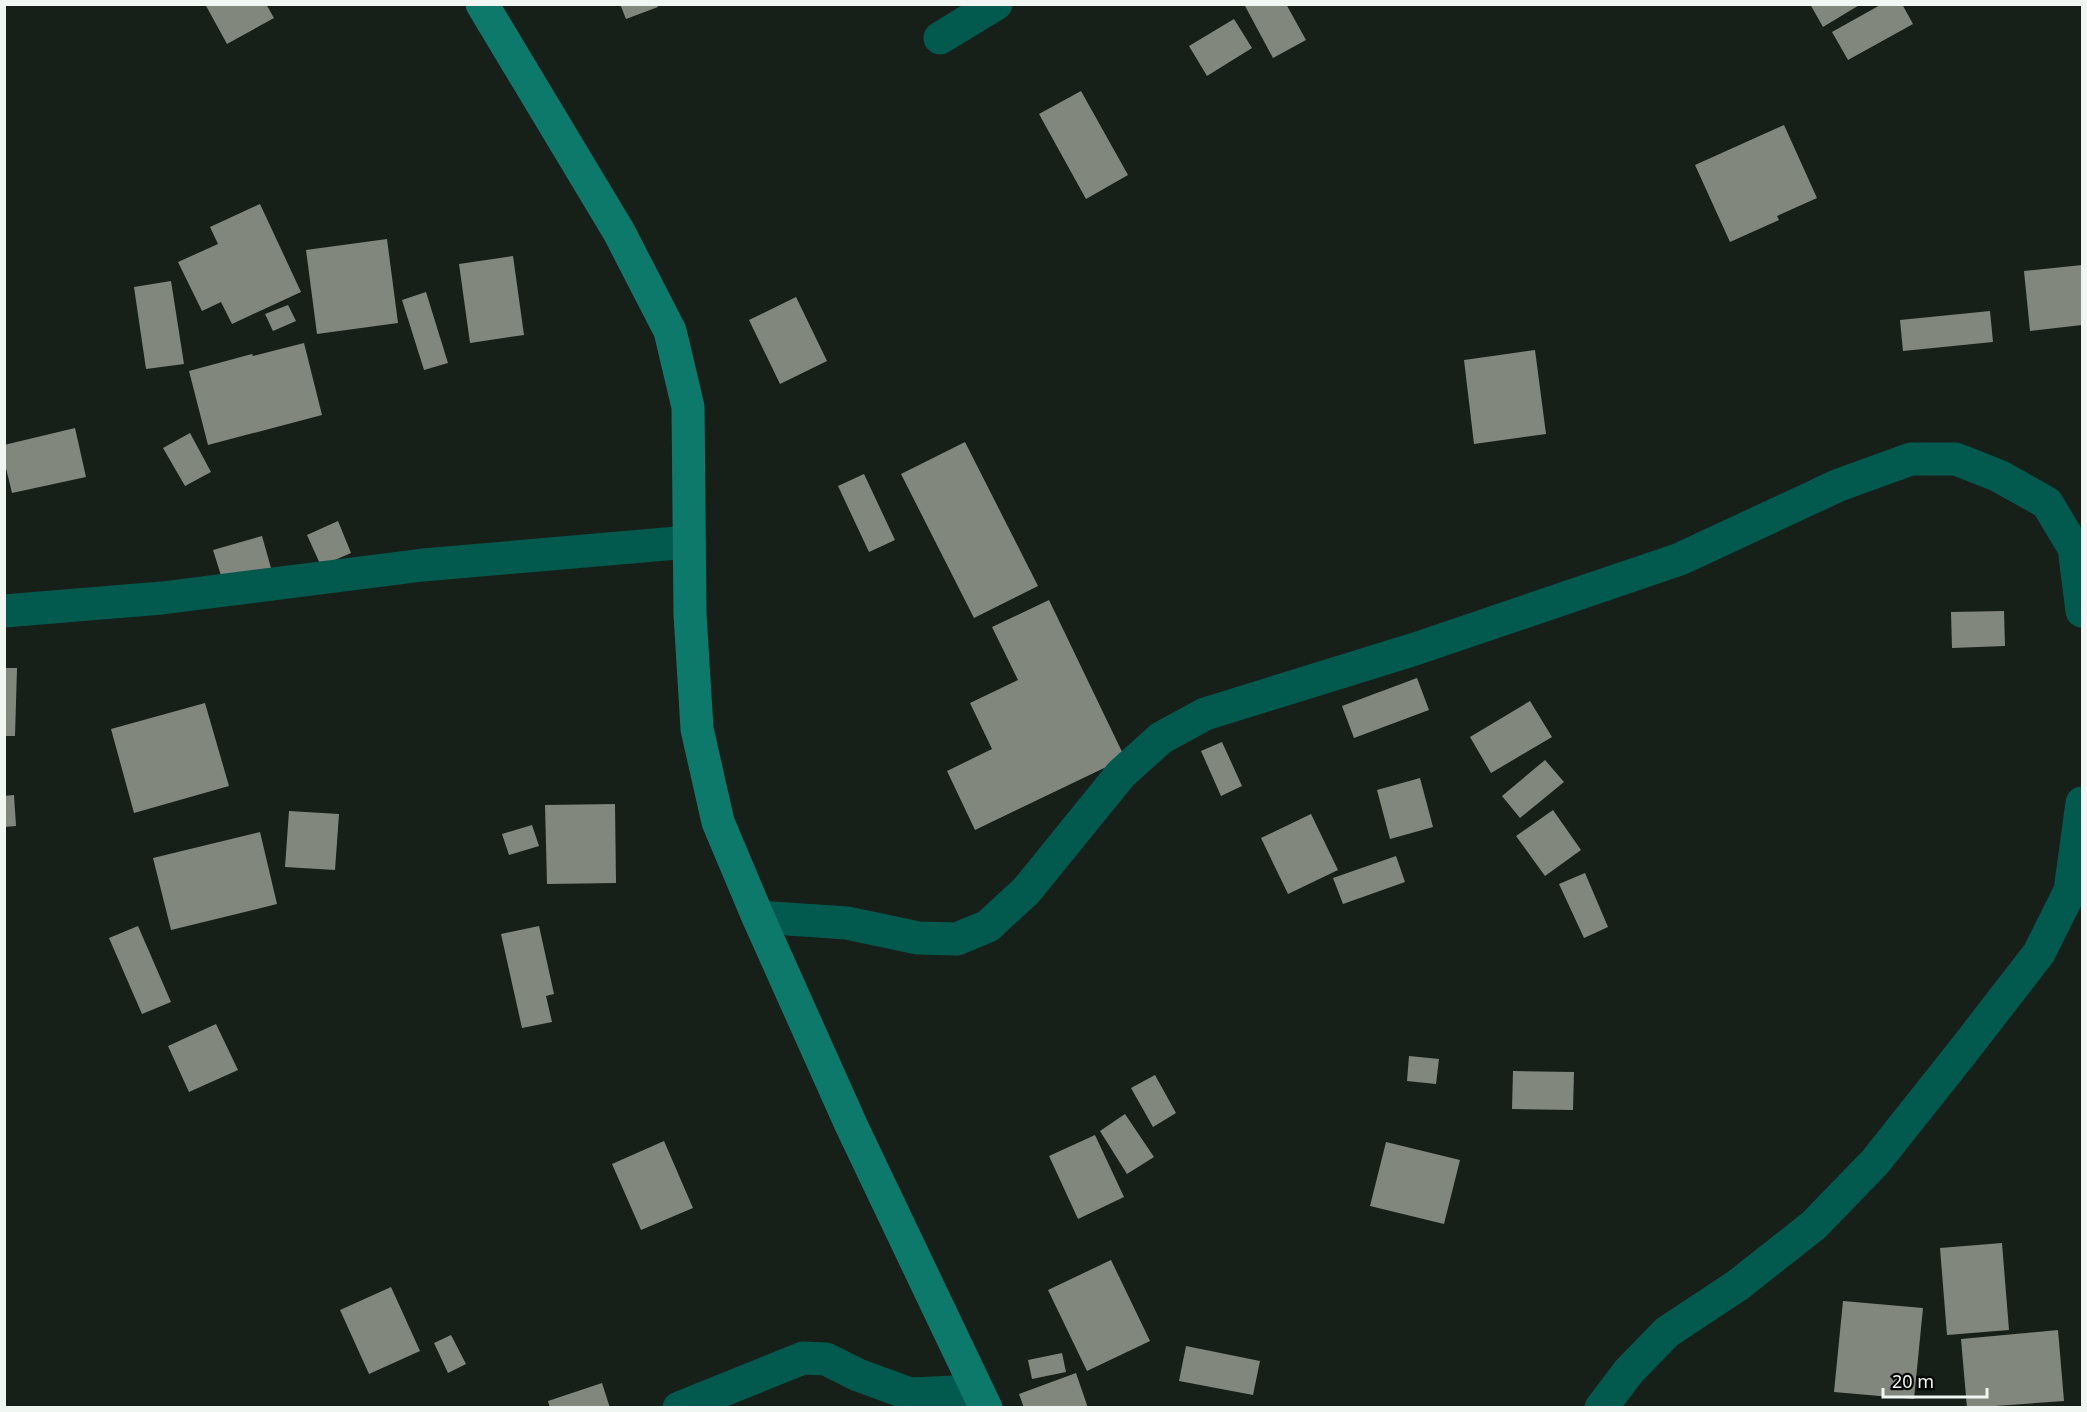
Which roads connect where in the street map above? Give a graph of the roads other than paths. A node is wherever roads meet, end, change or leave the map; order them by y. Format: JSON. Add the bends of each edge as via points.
{"nodes":[{"id":1,"x":482,"y":4,"type":"edge"},
{"id":2,"x":996,"y":4,"type":"edge"},
{"id":3,"x":940,"y":38,"type":"dead end"},
{"id":4,"x":689,"y":542,"type":"junction"},
{"id":5,"x":4,"y":611,"type":"edge"},
{"id":6,"x":2082,"y":611,"type":"edge"},
{"id":7,"x":2082,"y":803,"type":"edge"},
{"id":8,"x":758,"y":917,"type":"junction"},
{"id":9,"x":981,"y":1399,"type":"edge"},
{"id":10,"x":679,"y":1407,"type":"edge"},
{"id":11,"x":1601,"y":1407,"type":"edge"}],
"edges":[{"from":1,"to":4,"type":"street","via":[[619,232],[670,332],[688,407]]},
{"from":2,"to":3,"type":"street"},
{"from":4,"to":5,"type":"street"},
{"from":4,"to":8,"type":"street","via":[[697,729],[718,822]]},
{"from":6,"to":8,"type":"street","via":[[2074,548],[2047,503],[2000,476],[1956,459],[1911,459],[1839,485],[1680,559],[1415,649],[1205,714],[1161,738],[1137,759],[1026,891],[988,926],[957,939],[918,938],[848,923]]},
{"from":7,"to":11,"type":"street","via":[[2070,891],[2039,953],[1964,1050],[1875,1161],[1814,1225],[1738,1285],[1667,1332]]},
{"from":8,"to":9,"type":"street"},
{"from":9,"to":10,"type":"street","via":[[910,1394],[826,1359],[803,1358]]}]}
